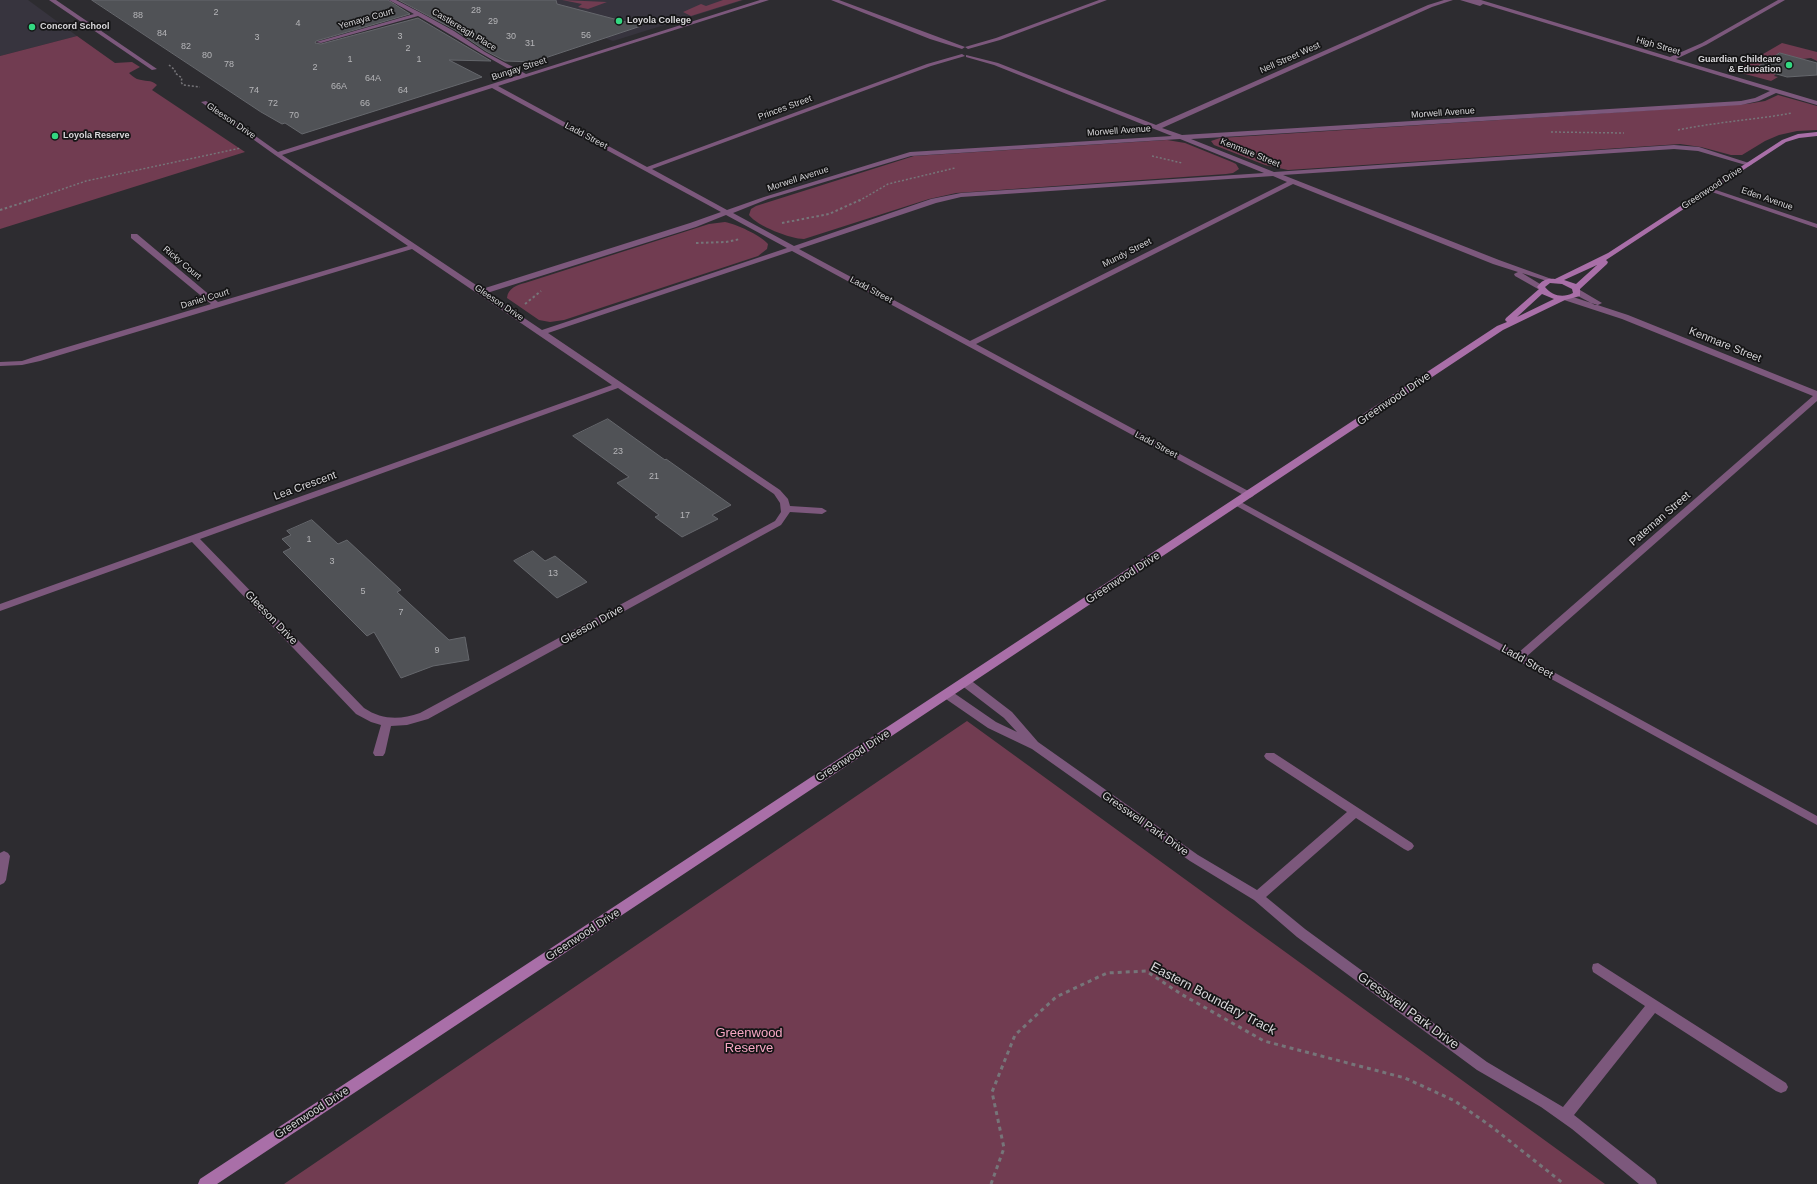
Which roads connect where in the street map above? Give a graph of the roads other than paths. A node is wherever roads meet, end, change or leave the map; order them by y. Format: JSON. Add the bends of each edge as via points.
{"nodes":[{"id":1,"x":52,"y":0,"type":"edge"},
{"id":2,"x":392,"y":0,"type":"edge"},
{"id":3,"x":766,"y":0,"type":"edge"},
{"id":4,"x":834,"y":0,"type":"edge"},
{"id":5,"x":1104,"y":0,"type":"edge"},
{"id":6,"x":1438,"y":0,"type":"edge"},
{"id":7,"x":1450,"y":0,"type":"edge"},
{"id":8,"x":1463,"y":0,"type":"edge"},
{"id":9,"x":1475,"y":0,"type":"edge"},
{"id":10,"x":1782,"y":0,"type":"edge"},
{"id":11,"x":1430,"y":6,"type":"junction"},
{"id":12,"x":1494,"y":7,"type":"junction"},
{"id":13,"x":419,"y":14,"type":"junction"},
{"id":14,"x":932,"y":38,"type":"junction"},
{"id":15,"x":998,"y":40,"type":"junction"},
{"id":16,"x":319,"y":42,"type":"dead end"},
{"id":17,"x":1704,"y":44,"type":"junction"},
{"id":18,"x":965,"y":48,"type":"junction"},
{"id":19,"x":954,"y":52,"type":"junction"},
{"id":20,"x":976,"y":52,"type":"junction"},
{"id":21,"x":965,"y":56,"type":"junction"},
{"id":22,"x":1670,"y":59,"type":"junction"},
{"id":23,"x":1679,"y":62,"type":"junction"},
{"id":24,"x":996,"y":64,"type":"junction"},
{"id":25,"x":929,"y":65,"type":"junction"},
{"id":26,"x":154,"y":69,"type":"road end"},
{"id":27,"x":526,"y":76,"type":"junction"},
{"id":28,"x":493,"y":86,"type":"junction"},
{"id":29,"x":1776,"y":90,"type":"junction"},
{"id":30,"x":204,"y":102,"type":"dead end"},
{"id":31,"x":1817,"y":103,"type":"edge"},
{"id":32,"x":1158,"y":127,"type":"junction"},
{"id":33,"x":1817,"y":134,"type":"edge"},
{"id":34,"x":1182,"y":137,"type":"junction"},
{"id":35,"x":278,"y":154,"type":"junction"},
{"id":36,"x":1749,"y":164,"type":"junction"},
{"id":37,"x":647,"y":169,"type":"junction"},
{"id":38,"x":1275,"y":174,"type":"junction"},
{"id":39,"x":1293,"y":181,"type":"junction"},
{"id":40,"x":1711,"y":190,"type":"junction"},
{"id":41,"x":727,"y":212,"type":"junction"},
{"id":42,"x":1817,"y":226,"type":"edge"},
{"id":43,"x":134,"y":236,"type":"dead end"},
{"id":44,"x":414,"y":246,"type":"junction"},
{"id":45,"x":794,"y":248,"type":"junction"},
{"id":46,"x":1611,"y":255,"type":"junction"},
{"id":47,"x":1496,"y":262,"type":"junction"},
{"id":48,"x":1554,"y":281,"type":"junction"},
{"id":49,"x":1542,"y":288,"type":"junction"},
{"id":50,"x":1577,"y":290,"type":"junction"},
{"id":51,"x":482,"y":292,"type":"junction"},
{"id":52,"x":1565,"y":298,"type":"junction"},
{"id":53,"x":218,"y":306,"type":"junction"},
{"id":54,"x":1625,"y":317,"type":"junction"},
{"id":55,"x":1500,"y":328,"type":"junction"},
{"id":56,"x":541,"y":333,"type":"junction"},
{"id":57,"x":970,"y":344,"type":"junction"},
{"id":58,"x":0,"y":364,"type":"edge"},
{"id":59,"x":619,"y":385,"type":"junction"},
{"id":60,"x":1817,"y":394,"type":"edge"},
{"id":61,"x":1817,"y":397,"type":"edge"},
{"id":62,"x":1249,"y":495,"type":"junction"},
{"id":63,"x":1236,"y":503,"type":"junction"},
{"id":64,"x":786,"y":509,"type":"junction"},
{"id":65,"x":822,"y":511,"type":"dead end"},
{"id":66,"x":194,"y":538,"type":"junction"},
{"id":67,"x":0,"y":608,"type":"edge"},
{"id":68,"x":1519,"y":658,"type":"junction"},
{"id":69,"x":965,"y":682,"type":"junction"},
{"id":70,"x":947,"y":694,"type":"junction"},
{"id":71,"x":387,"y":722,"type":"junction"},
{"id":72,"x":1036,"y":746,"type":"junction"},
{"id":73,"x":379,"y":753,"type":"dead end"},
{"id":74,"x":1270,"y":756,"type":"dead end"},
{"id":75,"x":1355,"y":812,"type":"junction"},
{"id":76,"x":1817,"y":821,"type":"edge"},
{"id":77,"x":1408,"y":846,"type":"dead end"},
{"id":78,"x":4,"y":856,"type":"dead end"},
{"id":79,"x":0,"y":880,"type":"edge"},
{"id":80,"x":1258,"y":897,"type":"junction"},
{"id":81,"x":1598,"y":968,"type":"dead end"},
{"id":82,"x":1654,"y":1005,"type":"junction"},
{"id":83,"x":1781,"y":1087,"type":"dead end"},
{"id":84,"x":1565,"y":1116,"type":"junction"},
{"id":85,"x":206,"y":1184,"type":"edge"},
{"id":86,"x":1650,"y":1184,"type":"edge"}],
"edges":[{"from":1,"to":26,"type":"street"},
{"from":2,"to":13,"type":"street","name":"Castlereagh Place"},
{"from":3,"to":27,"type":"street","name":"Bungay Street"},
{"from":4,"to":14,"type":"street"},
{"from":5,"to":15,"type":"street"},
{"from":6,"to":11,"type":"street","name":"Nell Street West"},
{"from":7,"to":11,"type":"street","name":"Nell Street West"},
{"from":8,"to":12,"type":"street","name":"High Street"},
{"from":9,"to":12,"type":"street","name":"High Street"},
{"from":10,"to":17,"type":"street"},
{"from":11,"to":32,"type":"street","name":"Nell Street West"},
{"from":12,"to":22,"type":"street","name":"High Street"},
{"from":13,"to":16,"type":"street","name":"Yemaya Court"},
{"from":13,"to":27,"type":"street","name":"Castlereagh Place"},
{"from":14,"to":18,"type":"street"},
{"from":14,"to":19,"type":"street"},
{"from":15,"to":18,"type":"street"},
{"from":15,"to":20,"type":"street"},
{"from":17,"to":22,"type":"street"},
{"from":17,"to":23,"type":"street"},
{"from":18,"to":19,"type":"street","name":"Princes Street"},
{"from":18,"to":20,"type":"street","name":"Kenmare Street"},
{"from":19,"to":21,"type":"street","name":"Kenmare Street"},
{"from":19,"to":25,"type":"street","name":"Princes Street"},
{"from":20,"to":21,"type":"street","name":"Princes Street"},
{"from":20,"to":24,"type":"street","name":"Kenmare Street"},
{"from":21,"to":24,"type":"street","name":"Kenmare Street"},
{"from":21,"to":25,"type":"street","name":"Princes Street"},
{"from":22,"to":23,"type":"street","name":"High Street"},
{"from":23,"to":29,"type":"street","name":"High Street"},
{"from":24,"to":32,"type":"street","name":"Kenmare Street"},
{"from":25,"to":37,"type":"street","name":"Princes Street"},
{"from":27,"to":28,"type":"street","name":"Bungay Street"},
{"from":28,"to":35,"type":"street","name":"Bungay Street"},
{"from":28,"to":37,"type":"street","name":"Ladd Street"},
{"from":29,"to":31,"type":"street","name":"High Street"},
{"from":29,"to":34,"type":"street","name":"Morwell Avenue","via":[[1762,99],[1742,103]]},
{"from":30,"to":35,"type":"street","name":"Gleeson Drive"},
{"from":32,"to":34,"type":"street","name":"Kenmare Street"},
{"from":33,"to":36,"type":"street","name":"Greenwood Drive","via":[[1784,141]]},
{"from":34,"to":38,"type":"street","name":"Kenmare Street"},
{"from":34,"to":41,"type":"street","name":"Morwell Avenue","via":[[910,154]]},
{"from":35,"to":44,"type":"street","name":"Gleeson Drive"},
{"from":36,"to":38,"type":"street","via":[[1699,149],[1674,147]]},
{"from":36,"to":40,"type":"street","name":"Greenwood Drive"},
{"from":37,"to":41,"type":"street","name":"Ladd Street"},
{"from":38,"to":39,"type":"street","name":"Kenmare Street"},
{"from":38,"to":45,"type":"street","via":[[961,195],[934,201]]},
{"from":39,"to":47,"type":"street","name":"Kenmare Street"},
{"from":39,"to":57,"type":"street","name":"Mundy Street"},
{"from":40,"to":42,"type":"street","name":"Eden Avenue"},
{"from":40,"to":46,"type":"street","name":"Greenwood Drive"},
{"from":41,"to":45,"type":"street","name":"Ladd Street"},
{"from":41,"to":51,"type":"street","name":"Morwell Avenue"},
{"from":43,"to":53,"type":"street","name":"Ricky Court"},
{"from":44,"to":51,"type":"street","name":"Gleeson Drive"},
{"from":44,"to":53,"type":"street","name":"Daniel Court"},
{"from":45,"to":56,"type":"street"},
{"from":45,"to":57,"type":"street","name":"Ladd Street"},
{"from":46,"to":48,"type":"street","name":"Greenwood Drive"},
{"from":46,"to":50,"type":"street","name":"Greenwood Drive"},
{"from":47,"to":48,"type":"street","name":"Kenmare Street"},
{"from":47,"to":49,"type":"street","name":"Kenmare Street"},
{"from":48,"to":49,"type":"street","name":"Greenwood Drive","via":[[1544,283]]},
{"from":48,"to":50,"type":"street","via":[[1568,283]]},
{"from":49,"to":52,"type":"street","via":[[1548,294]]},
{"from":49,"to":55,"type":"street","name":"Greenwood Drive"},
{"from":50,"to":52,"type":"street","name":"Greenwood Drive","via":[[1574,296]]},
{"from":50,"to":54,"type":"street","name":"Kenmare Street"},
{"from":51,"to":56,"type":"street","name":"Gleeson Drive"},
{"from":52,"to":54,"type":"street","name":"Kenmare Street"},
{"from":52,"to":55,"type":"street","name":"Greenwood Drive"},
{"from":53,"to":58,"type":"street","name":"Daniel Court","via":[[22,363]]},
{"from":54,"to":60,"type":"street","name":"Kenmare Street"},
{"from":55,"to":62,"type":"street","name":"Greenwood Drive"},
{"from":56,"to":59,"type":"street","name":"Gleeson Drive"},
{"from":57,"to":62,"type":"street","name":"Ladd Street"},
{"from":59,"to":64,"type":"street","name":"Gleeson Drive","via":[[777,492],[784,500]]},
{"from":59,"to":66,"type":"street","name":"Lea Crescent"},
{"from":61,"to":68,"type":"street","name":"Pateman Street"},
{"from":62,"to":63,"type":"street","name":"Greenwood Drive"},
{"from":63,"to":68,"type":"street","name":"Ladd Street"},
{"from":63,"to":69,"type":"street","name":"Greenwood Drive"},
{"from":64,"to":65,"type":"street"},
{"from":64,"to":71,"type":"street","name":"Gleeson Drive","via":[[783,519],[778,523],[431,712],[411,721]]},
{"from":66,"to":67,"type":"street","name":"Lea Crescent"},
{"from":66,"to":71,"type":"street","name":"Gleeson Drive","via":[[360,711],[368,717]]},
{"from":68,"to":76,"type":"street","name":"Ladd Street"},
{"from":69,"to":70,"type":"street","name":"Greenwood Drive"},
{"from":69,"to":72,"type":"street","name":"Gresswell Park Drive","via":[[1008,715]]},
{"from":70,"to":72,"type":"street","name":"Gresswell Park Drive","via":[[992,725]]},
{"from":70,"to":85,"type":"street","name":"Greenwood Drive"},
{"from":71,"to":73,"type":"street"},
{"from":72,"to":80,"type":"street","name":"Gresswell Park Drive","via":[[1194,858]]},
{"from":74,"to":75,"type":"street"},
{"from":75,"to":77,"type":"street"},
{"from":75,"to":80,"type":"street"},
{"from":78,"to":79,"type":"street"},
{"from":80,"to":84,"type":"street","name":"Gresswell Park Drive","via":[[1301,933],[1482,1066]]},
{"from":81,"to":82,"type":"street"},
{"from":82,"to":83,"type":"street"},
{"from":82,"to":84,"type":"street"},
{"from":84,"to":86,"type":"street","name":"Gresswell Park Drive"}]}
